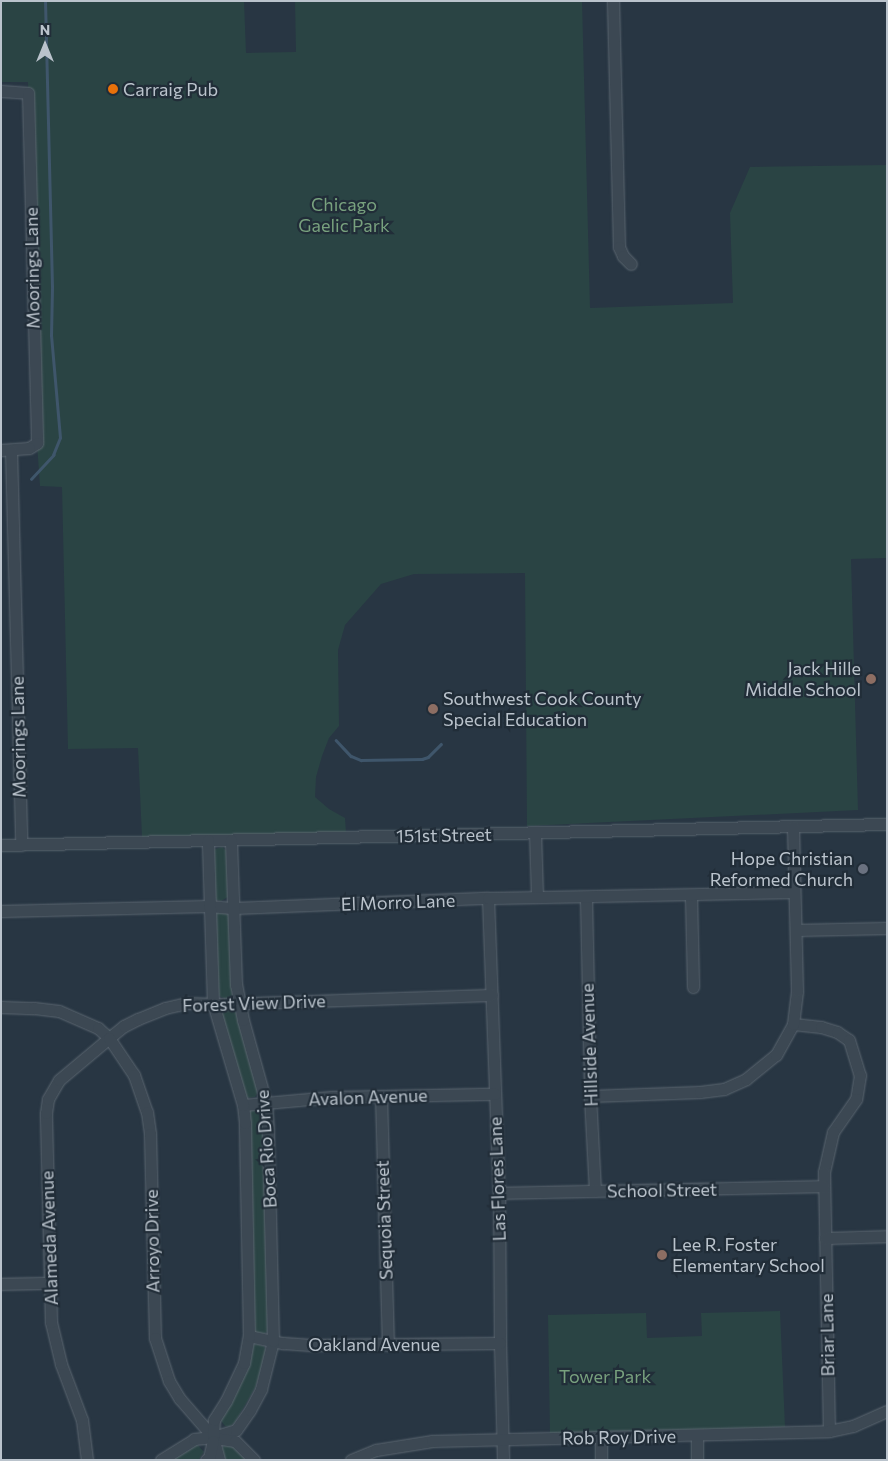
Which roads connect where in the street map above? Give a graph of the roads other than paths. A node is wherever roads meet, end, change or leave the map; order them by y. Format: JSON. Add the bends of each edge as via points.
{"nodes":[{"id":1,"x":613,"y":1,"type":"edge"},
{"id":2,"x":1,"y":92,"type":"edge"},
{"id":3,"x":631,"y":264,"type":"dead end"},
{"id":4,"x":6,"y":450,"type":"edge"},
{"id":5,"x":887,"y":824,"type":"edge"},
{"id":6,"x":793,"y":826,"type":"junction"},
{"id":7,"x":535,"y":832,"type":"junction"},
{"id":8,"x":208,"y":840,"type":"junction"},
{"id":9,"x":232,"y":840,"type":"junction"},
{"id":10,"x":1,"y":845,"type":"edge"},
{"id":11,"x":21,"y":845,"type":"junction"},
{"id":12,"x":794,"y":892,"type":"junction"},
{"id":13,"x":691,"y":896,"type":"junction"},
{"id":14,"x":537,"y":897,"type":"junction"},
{"id":15,"x":488,"y":898,"type":"junction"},
{"id":16,"x":586,"y":898,"type":"junction"},
{"id":17,"x":210,"y":906,"type":"junction"},
{"id":18,"x":234,"y":908,"type":"junction"},
{"id":19,"x":1,"y":911,"type":"edge"},
{"id":20,"x":887,"y":928,"type":"edge"},
{"id":21,"x":796,"y":930,"type":"junction"},
{"id":22,"x":692,"y":987,"type":"dead end"},
{"id":23,"x":492,"y":995,"type":"junction"},
{"id":24,"x":213,"y":1003,"type":"junction"},
{"id":25,"x":240,"y":1003,"type":"junction"},
{"id":26,"x":1,"y":1008,"type":"edge"},
{"id":27,"x":793,"y":1024,"type":"junction"},
{"id":28,"x":109,"y":1038,"type":"junction"},
{"id":29,"x":495,"y":1094,"type":"junction"},
{"id":30,"x":380,"y":1096,"type":"junction"},
{"id":31,"x":590,"y":1096,"type":"junction"},
{"id":32,"x":266,"y":1103,"type":"junction"},
{"id":33,"x":242,"y":1106,"type":"junction"},
{"id":34,"x":824,"y":1186,"type":"junction"},
{"id":35,"x":595,"y":1191,"type":"junction"},
{"id":36,"x":499,"y":1193,"type":"junction"},
{"id":37,"x":887,"y":1236,"type":"edge"},
{"id":38,"x":825,"y":1238,"type":"junction"},
{"id":39,"x":50,"y":1283,"type":"junction"},
{"id":40,"x":1,"y":1284,"type":"edge"},
{"id":41,"x":249,"y":1336,"type":"junction"},
{"id":42,"x":273,"y":1341,"type":"junction"},
{"id":43,"x":500,"y":1343,"type":"junction"},
{"id":44,"x":388,"y":1345,"type":"junction"},
{"id":45,"x":887,"y":1412,"type":"edge"},
{"id":46,"x":829,"y":1431,"type":"junction"},
{"id":47,"x":697,"y":1436,"type":"junction"},
{"id":48,"x":213,"y":1437,"type":"junction"},
{"id":49,"x":601,"y":1438,"type":"junction"},
{"id":50,"x":503,"y":1439,"type":"junction"},
{"id":51,"x":87,"y":1460,"type":"edge"},
{"id":52,"x":161,"y":1460,"type":"edge"},
{"id":53,"x":206,"y":1460,"type":"edge"},
{"id":54,"x":219,"y":1460,"type":"edge"},
{"id":55,"x":254,"y":1460,"type":"edge"},
{"id":56,"x":351,"y":1460,"type":"edge"},
{"id":57,"x":504,"y":1460,"type":"edge"},
{"id":58,"x":601,"y":1460,"type":"edge"},
{"id":59,"x":697,"y":1460,"type":"edge"}],
"edges":[{"from":1,"to":3,"type":"street","via":[[619,247]]},
{"from":2,"to":4,"type":"street","name":"Moorings Lane","via":[[28,93],[37,443],[29,448]]},
{"from":4,"to":11,"type":"street","name":"Moorings Lane"},
{"from":5,"to":6,"type":"street","name":"151st Street"},
{"from":6,"to":7,"type":"street","name":"151st Street"},
{"from":6,"to":12,"type":"street"},
{"from":7,"to":9,"type":"street","name":"151st Street"},
{"from":7,"to":14,"type":"street"},
{"from":8,"to":9,"type":"street","name":"151st Street"},
{"from":8,"to":11,"type":"street","name":"151st Street"},
{"from":8,"to":17,"type":"street","name":"Boca Rio Drive"},
{"from":9,"to":18,"type":"street","name":"Boca Rio Drive"},
{"from":10,"to":11,"type":"street","name":"151st Street"},
{"from":12,"to":13,"type":"street","name":"El Morro Lane"},
{"from":12,"to":21,"type":"street"},
{"from":13,"to":16,"type":"street","name":"El Morro Lane"},
{"from":13,"to":22,"type":"street"},
{"from":14,"to":15,"type":"street","name":"El Morro Lane"},
{"from":14,"to":16,"type":"street","name":"El Morro Lane"},
{"from":15,"to":18,"type":"street","name":"El Morro Lane"},
{"from":15,"to":23,"type":"street","name":"Las Flores Lane"},
{"from":16,"to":31,"type":"street","name":"Hillside Avenue"},
{"from":17,"to":18,"type":"street","name":"El Morro Lane"},
{"from":17,"to":19,"type":"street","name":"El Morro Lane"},
{"from":17,"to":24,"type":"street","name":"Boca Rio Drive"},
{"from":18,"to":25,"type":"street","name":"Boca Rio Drive","via":[[236,985]]},
{"from":20,"to":21,"type":"street"},
{"from":21,"to":27,"type":"street","via":[[798,991]]},
{"from":23,"to":25,"type":"street","name":"Forest View Drive"},
{"from":23,"to":29,"type":"street","name":"Las Flores Lane"},
{"from":24,"to":25,"type":"street","name":"Forest View Drive"},
{"from":24,"to":28,"type":"street","name":"Forest View Drive","via":[[187,1003],[165,1008],[124,1026]]},
{"from":24,"to":33,"type":"street","name":"Boca Rio Drive"},
{"from":25,"to":32,"type":"street","name":"Boca Rio Drive"},
{"from":26,"to":28,"type":"street","via":[[59,1011],[98,1028]]},
{"from":27,"to":31,"type":"street","via":[[776,1055],[746,1079],[724,1089]]},
{"from":27,"to":34,"type":"street","name":"Briar Lane","via":[[821,1027],[838,1032],[849,1040],[860,1075],[856,1098],[833,1132]]},
{"from":28,"to":39,"type":"street","name":"Alameda Avenue","via":[[59,1080],[48,1099],[45,1124]]},
{"from":28,"to":48,"type":"street","name":"Arroyo Drive","via":[[134,1075],[147,1112],[155,1338],[169,1380]]},
{"from":29,"to":30,"type":"street","name":"Avalon Avenue"},
{"from":29,"to":36,"type":"street","name":"Las Flores Lane"},
{"from":30,"to":32,"type":"street","name":"Avalon Avenue"},
{"from":30,"to":44,"type":"street","name":"Sequoia Street"},
{"from":31,"to":35,"type":"street","name":"Hillside Avenue"},
{"from":32,"to":33,"type":"street","name":"Avalon Avenue"},
{"from":32,"to":42,"type":"street","name":"Boca Rio Drive"},
{"from":33,"to":41,"type":"street","name":"Boca Rio Drive"},
{"from":34,"to":35,"type":"street","name":"School Street"},
{"from":34,"to":38,"type":"street","name":"Briar Lane"},
{"from":35,"to":36,"type":"street","name":"School Street"},
{"from":36,"to":43,"type":"street","name":"Las Flores Lane"},
{"from":37,"to":38,"type":"street"},
{"from":38,"to":46,"type":"street","name":"Briar Lane"},
{"from":39,"to":40,"type":"street"},
{"from":39,"to":51,"type":"street","name":"Alameda Avenue","via":[[55,1344],[82,1420]]},
{"from":41,"to":42,"type":"street","name":"Oakland Avenue"},
{"from":41,"to":48,"type":"street","name":"Boca Rio Drive","via":[[244,1363],[214,1420]]},
{"from":42,"to":44,"type":"street","name":"Oakland Avenue","via":[[311,1345]]},
{"from":42,"to":48,"type":"street","name":"Boca Rio Drive","via":[[261,1389],[250,1410],[236,1430]]},
{"from":43,"to":44,"type":"street","name":"Oakland Avenue"},
{"from":43,"to":50,"type":"street","name":"Las Flores Lane"},
{"from":45,"to":46,"type":"street","name":"Rob Roy Drive","via":[[853,1426]]},
{"from":46,"to":47,"type":"street","name":"Rob Roy Drive"},
{"from":47,"to":49,"type":"street","name":"Rob Roy Drive"},
{"from":47,"to":59,"type":"street"},
{"from":48,"to":52,"type":"street","name":"Boca Rio Drive","via":[[194,1439]]},
{"from":48,"to":53,"type":"street","name":"Boca Rio Drive"},
{"from":48,"to":54,"type":"street","name":"Arroyo Drive"},
{"from":48,"to":55,"type":"street","via":[[235,1441]]},
{"from":49,"to":50,"type":"street","name":"Rob Roy Drive"},
{"from":49,"to":58,"type":"street"},
{"from":50,"to":56,"type":"street","name":"Rob Roy Drive","via":[[407,1443]]},
{"from":50,"to":57,"type":"street","name":"Las Flores Lane"}]}
